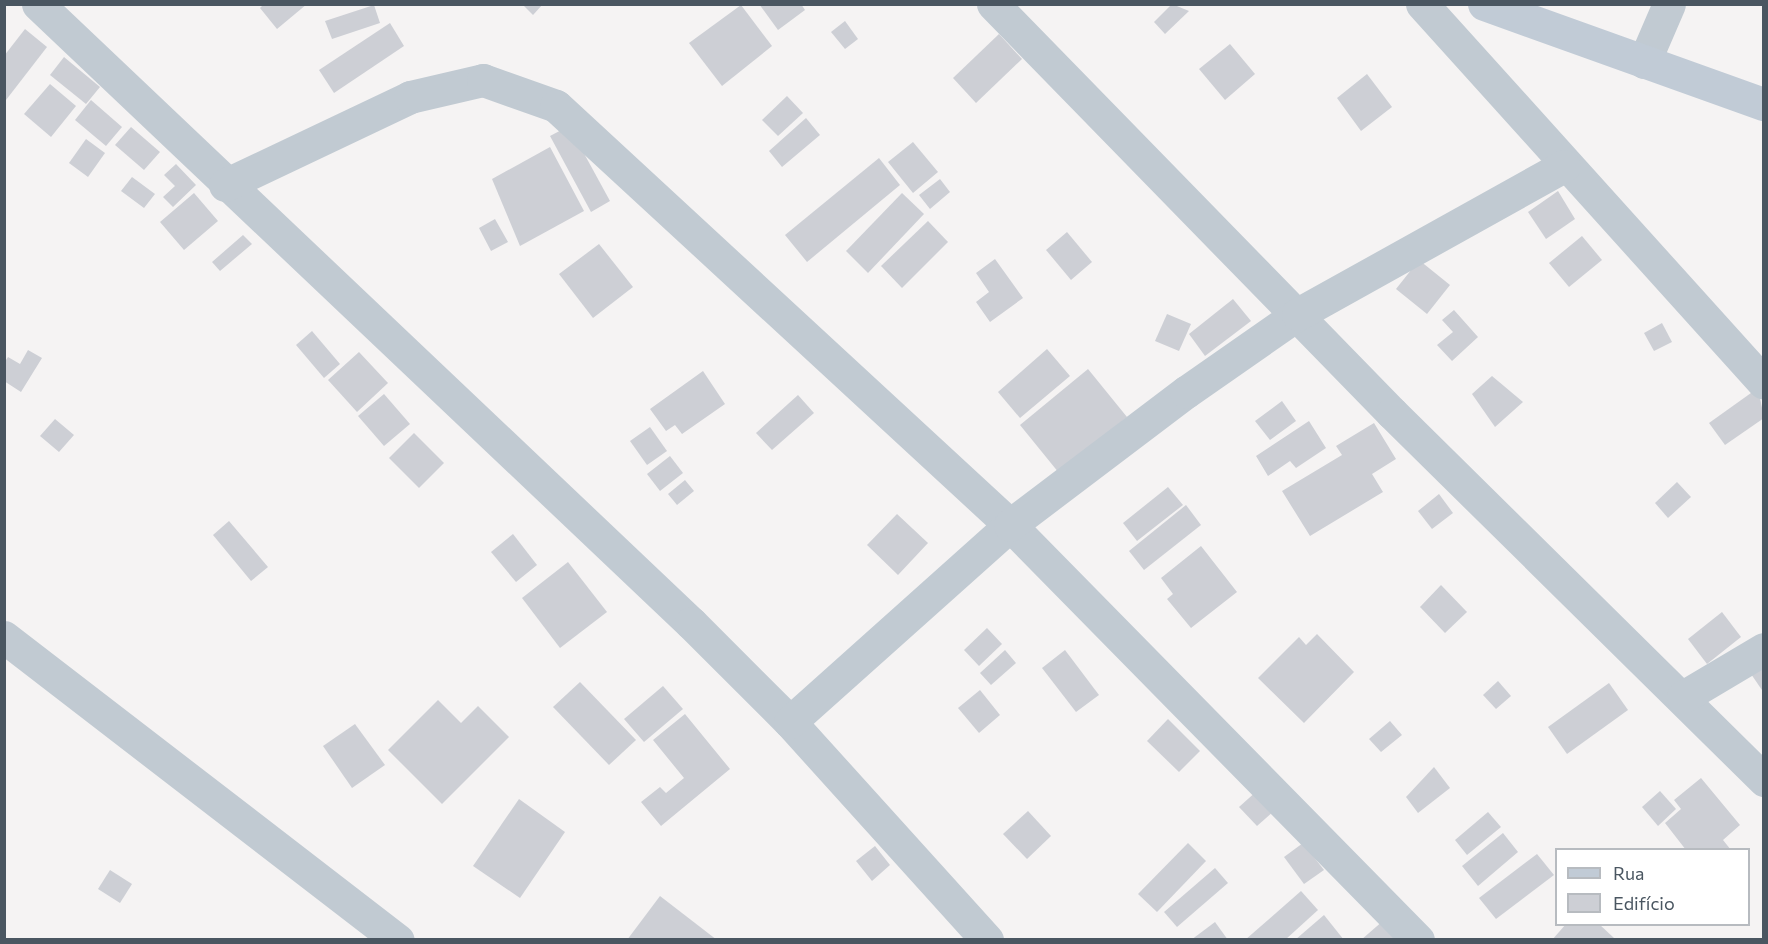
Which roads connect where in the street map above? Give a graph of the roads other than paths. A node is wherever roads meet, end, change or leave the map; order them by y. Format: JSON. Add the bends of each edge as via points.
{"nodes":[{"id":1,"x":38,"y":4,"type":"edge"},
{"id":2,"x":993,"y":4,"type":"edge"},
{"id":3,"x":1422,"y":4,"type":"edge"},
{"id":4,"x":1484,"y":4,"type":"edge"},
{"id":5,"x":1669,"y":4,"type":"edge"},
{"id":6,"x":1644,"y":62,"type":"junction"},
{"id":7,"x":1764,"y":104,"type":"edge"},
{"id":8,"x":1564,"y":166,"type":"junction"},
{"id":9,"x":225,"y":185,"type":"junction"},
{"id":10,"x":1298,"y":314,"type":"junction"},
{"id":11,"x":1764,"y":383,"type":"edge"},
{"id":12,"x":1010,"y":525,"type":"junction"},
{"id":13,"x":4,"y":637,"type":"edge"},
{"id":14,"x":1764,"y":649,"type":"edge"},
{"id":15,"x":1683,"y":697,"type":"junction"},
{"id":16,"x":790,"y":722,"type":"junction"},
{"id":17,"x":1764,"y":780,"type":"edge"},
{"id":18,"x":398,"y":939,"type":"edge"},
{"id":19,"x":987,"y":939,"type":"edge"},
{"id":20,"x":1418,"y":939,"type":"edge"}],
"edges":[{"from":1,"to":9,"type":"street"},
{"from":2,"to":10,"type":"street"},
{"from":3,"to":8,"type":"street"},
{"from":4,"to":6,"type":"street"},
{"from":5,"to":6,"type":"street"},
{"from":6,"to":7,"type":"street"},
{"from":8,"to":10,"type":"street"},
{"from":8,"to":11,"type":"street"},
{"from":9,"to":12,"type":"street","via":[[410,97],[483,80],[556,106]]},
{"from":9,"to":16,"type":"street","via":[[568,504]]},
{"from":10,"to":12,"type":"street"},
{"from":10,"to":15,"type":"street"},
{"from":12,"to":16,"type":"street"},
{"from":12,"to":20,"type":"street"},
{"from":13,"to":18,"type":"street"},
{"from":14,"to":15,"type":"street"},
{"from":15,"to":17,"type":"street"},
{"from":16,"to":19,"type":"street"}]}
